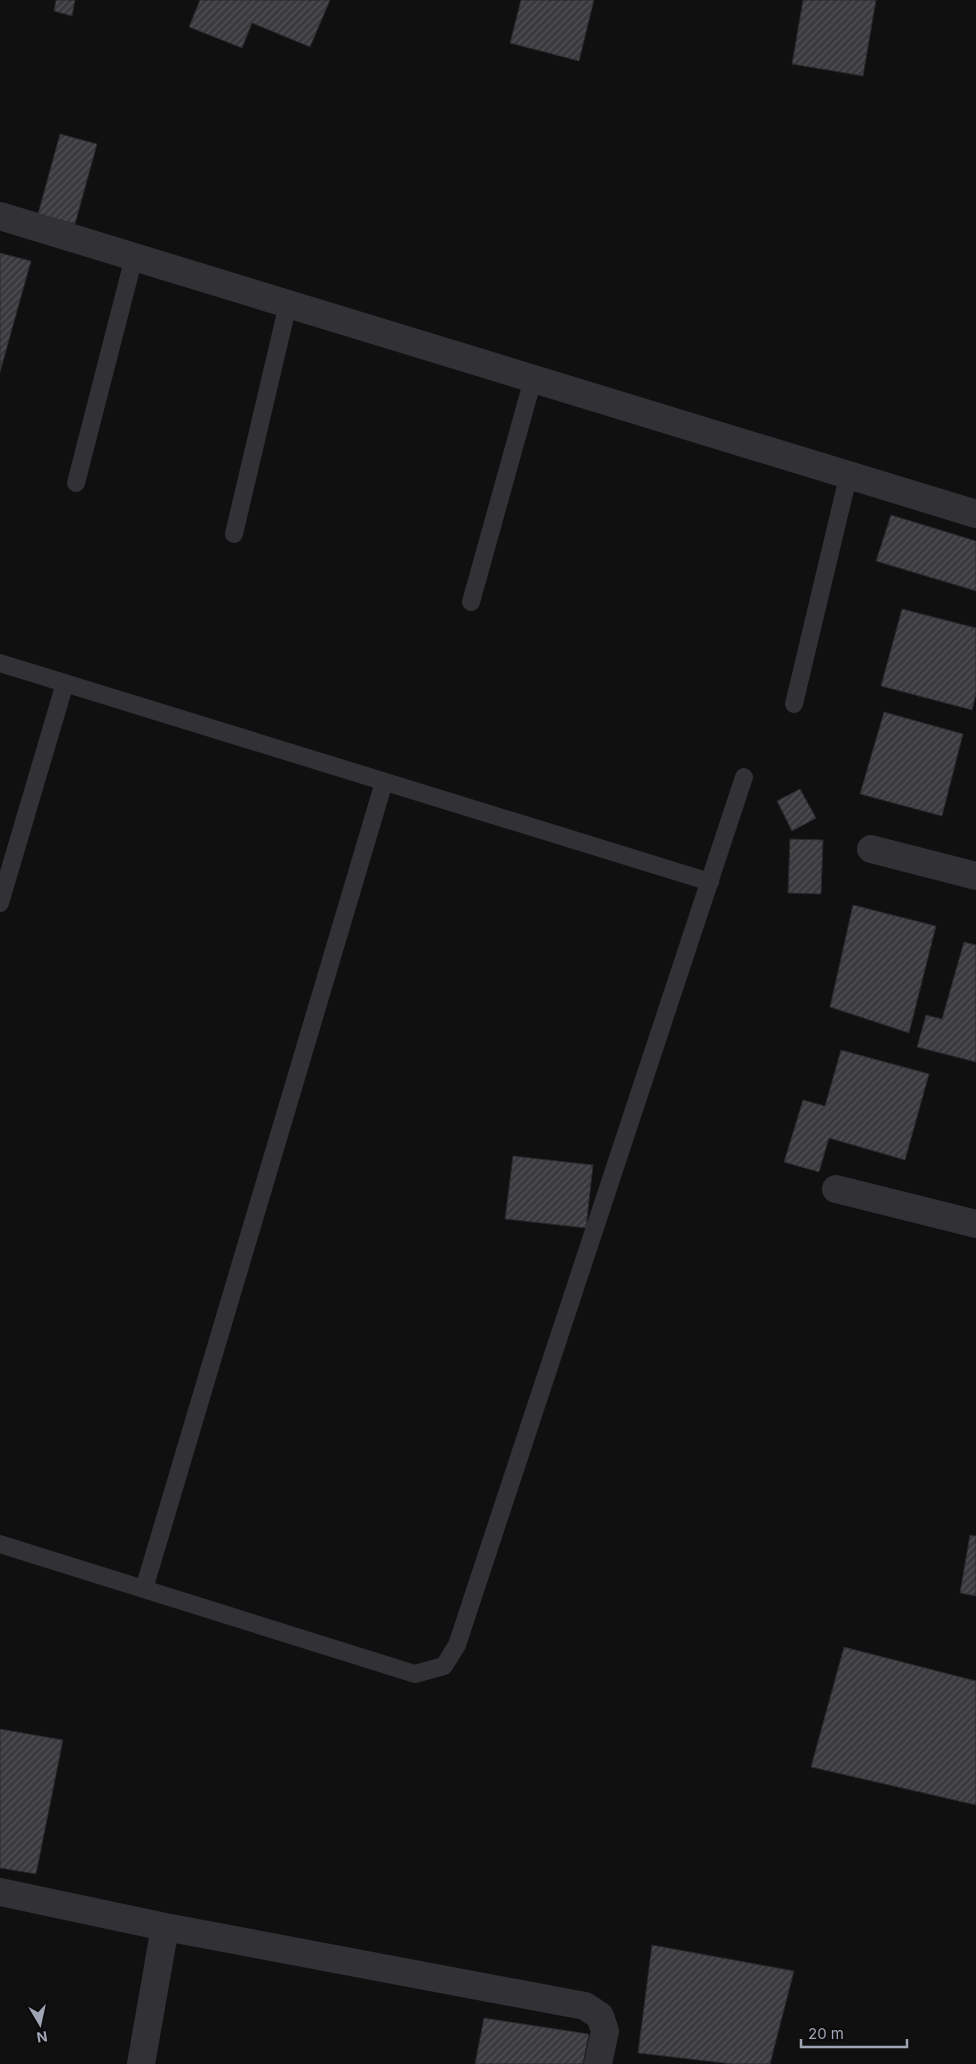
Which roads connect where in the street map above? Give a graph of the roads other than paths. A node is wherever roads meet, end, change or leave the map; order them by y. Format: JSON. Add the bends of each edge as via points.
{"nodes":[{"id":1,"x":0,"y":216,"type":"edge"},
{"id":2,"x":134,"y":257,"type":"junction"},
{"id":3,"x":288,"y":304,"type":"junction"},
{"id":4,"x":533,"y":379,"type":"junction"},
{"id":5,"x":848,"y":476,"type":"junction"},
{"id":6,"x":76,"y":483,"type":"dead end"},
{"id":7,"x":976,"y":514,"type":"edge"},
{"id":8,"x":234,"y":534,"type":"dead end"},
{"id":9,"x":471,"y":602,"type":"dead end"},
{"id":10,"x":0,"y":663,"type":"edge"},
{"id":11,"x":65,"y":683,"type":"junction"},
{"id":12,"x":794,"y":704,"type":"dead end"},
{"id":13,"x":744,"y":777,"type":"dead end"},
{"id":14,"x":384,"y":782,"type":"junction"},
{"id":15,"x":871,"y":849,"type":"dead end"},
{"id":16,"x":976,"y":876,"type":"edge"},
{"id":17,"x":710,"y":882,"type":"junction"},
{"id":18,"x":0,"y":903,"type":"edge"},
{"id":19,"x":836,"y":1189,"type":"dead end"},
{"id":20,"x":976,"y":1224,"type":"edge"},
{"id":21,"x":0,"y":1544,"type":"edge"},
{"id":22,"x":144,"y":1589,"type":"junction"},
{"id":23,"x":0,"y":1892,"type":"edge"},
{"id":24,"x":165,"y":1927,"type":"junction"},
{"id":25,"x":141,"y":2064,"type":"edge"},
{"id":26,"x":598,"y":2064,"type":"edge"}],
"edges":[{"from":1,"to":2,"type":"street"},
{"from":2,"to":3,"type":"street"},
{"from":2,"to":6,"type":"lane"},
{"from":3,"to":4,"type":"street"},
{"from":3,"to":8,"type":"lane"},
{"from":4,"to":5,"type":"street"},
{"from":4,"to":9,"type":"lane"},
{"from":5,"to":7,"type":"street"},
{"from":5,"to":12,"type":"lane"},
{"from":10,"to":11,"type":"lane"},
{"from":11,"to":14,"type":"lane"},
{"from":11,"to":18,"type":"lane"},
{"from":13,"to":17,"type":"lane"},
{"from":14,"to":17,"type":"lane"},
{"from":14,"to":22,"type":"lane"},
{"from":15,"to":16,"type":"street"},
{"from":17,"to":22,"type":"lane","via":[[457,1645],[444,1666],[415,1674]]},
{"from":19,"to":20,"type":"street"},
{"from":21,"to":22,"type":"lane"},
{"from":23,"to":24,"type":"street"},
{"from":24,"to":25,"type":"street"},
{"from":24,"to":26,"type":"street","via":[[585,2006],[600,2016],[605,2031]]}]}
